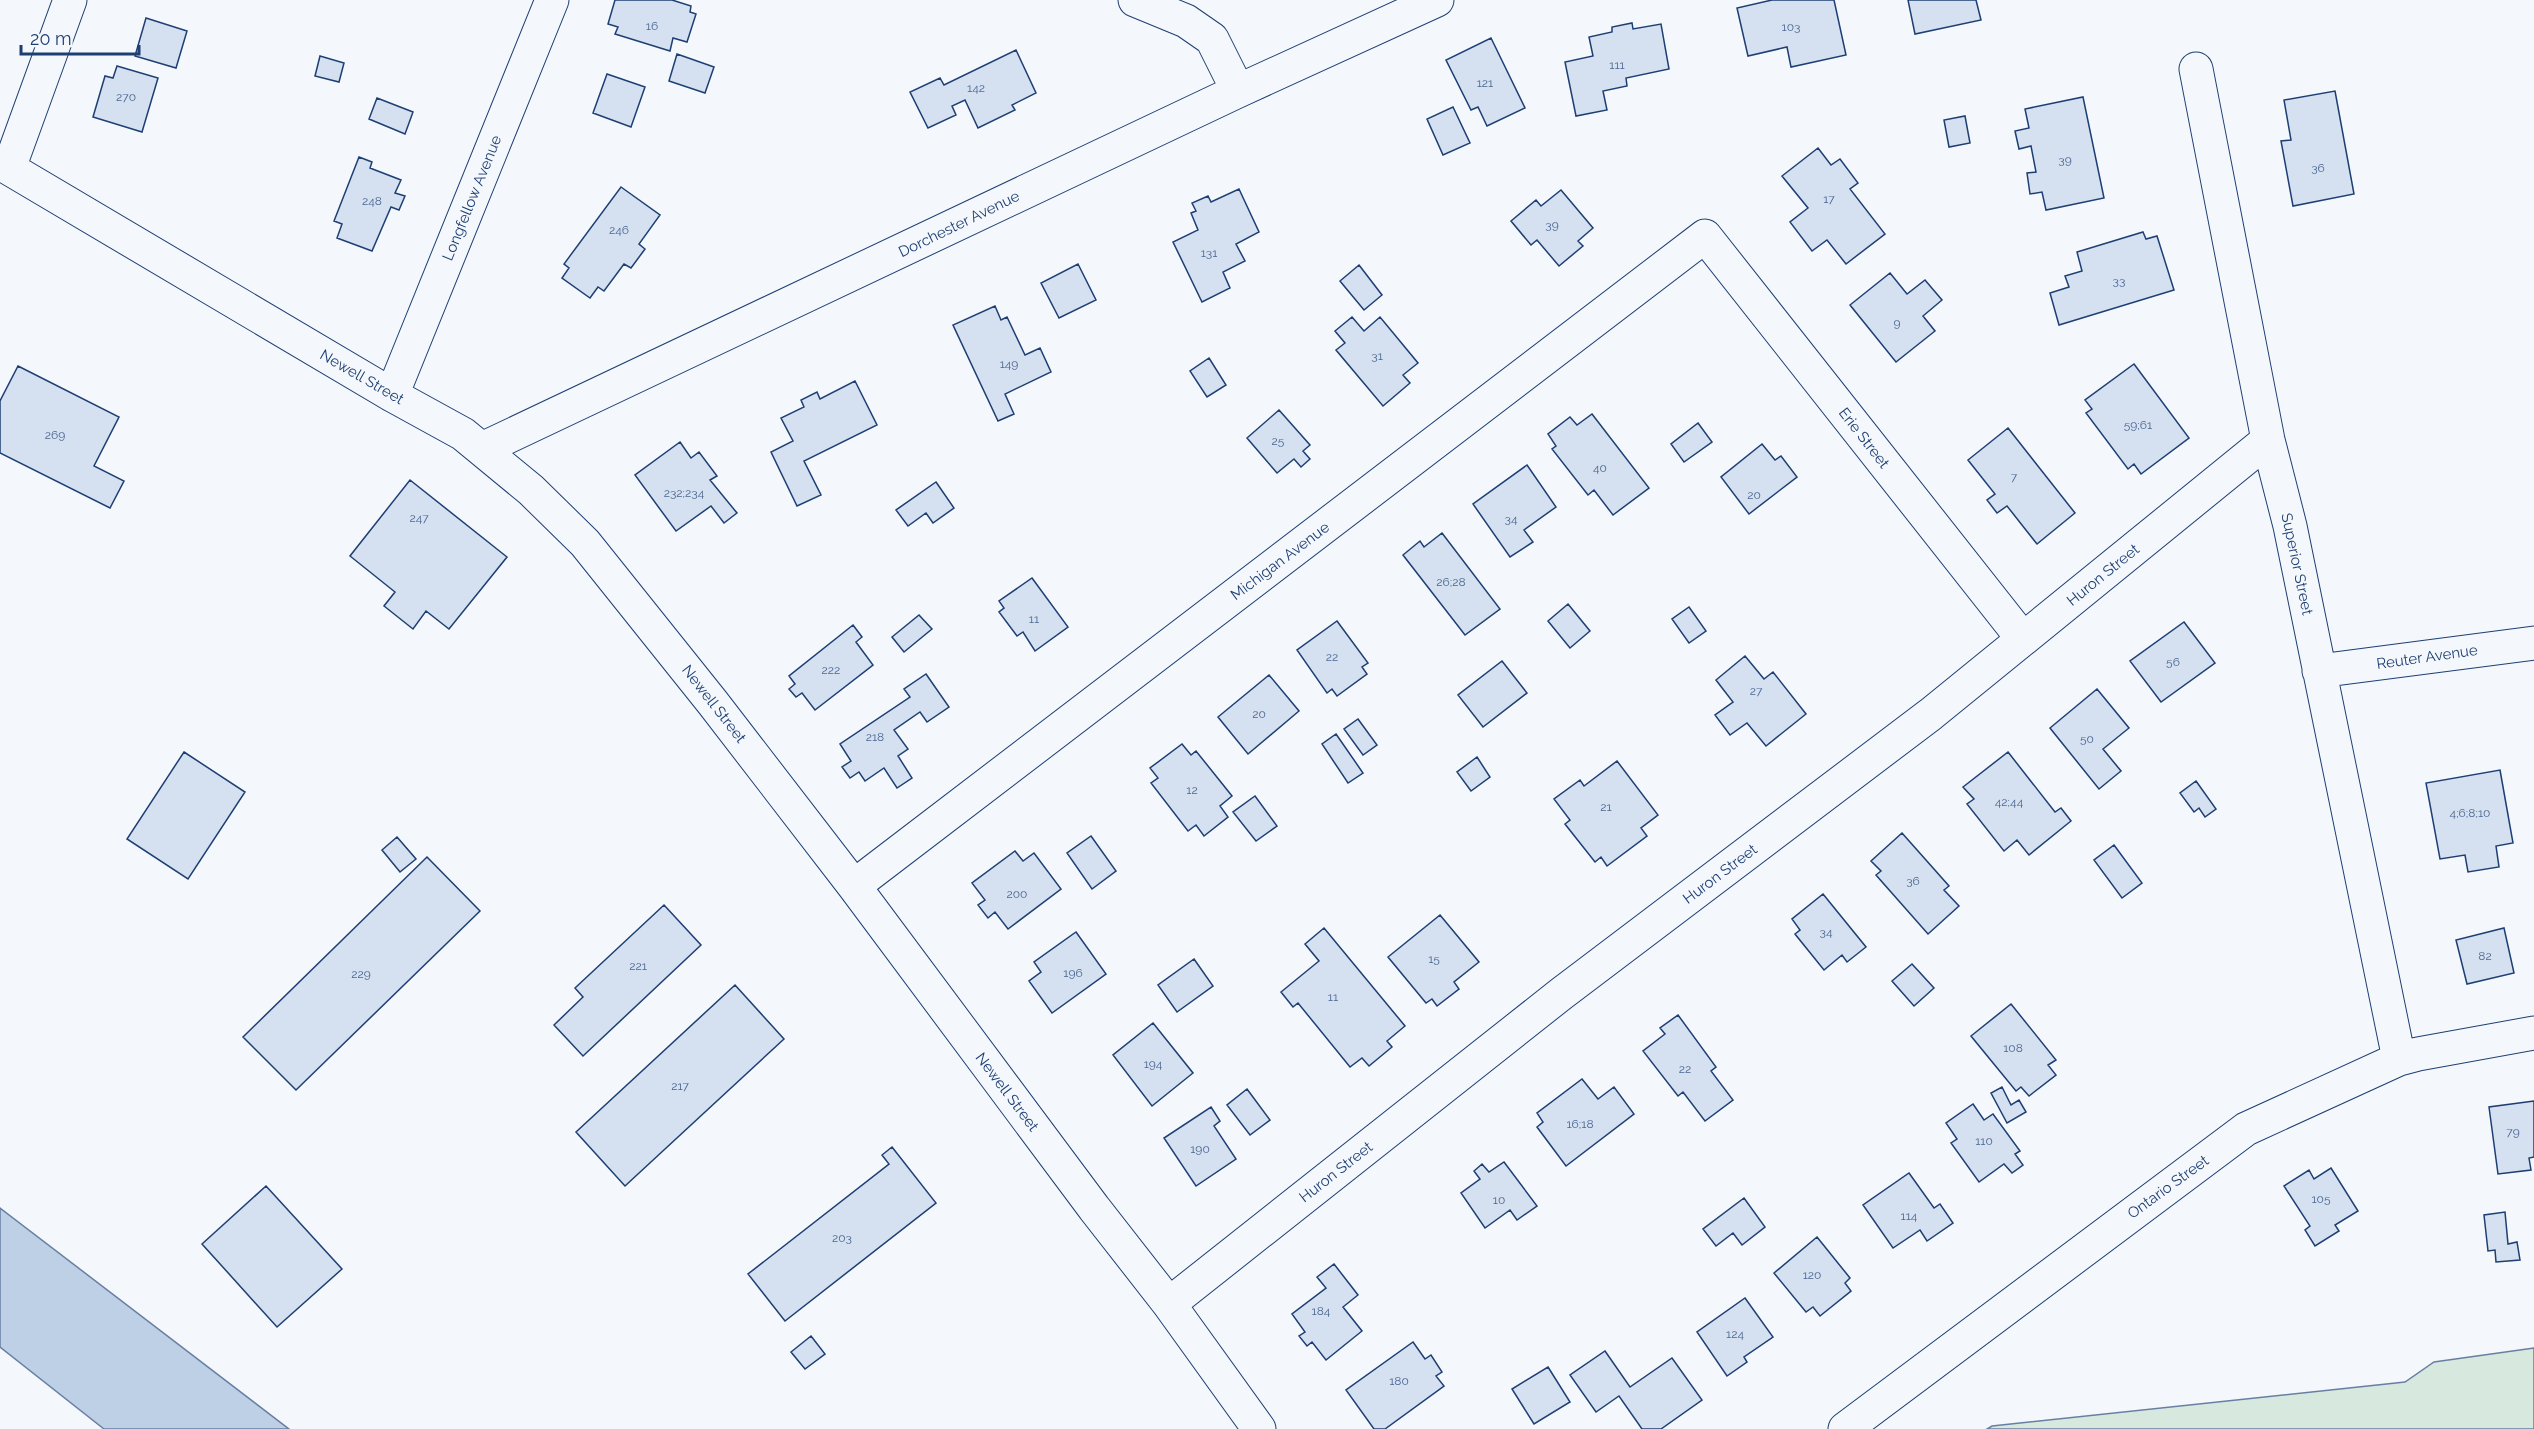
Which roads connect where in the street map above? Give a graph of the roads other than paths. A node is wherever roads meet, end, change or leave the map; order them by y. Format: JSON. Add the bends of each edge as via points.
{"nodes":[{"id":1,"x":70,"y":0,"type":"edge"},
{"id":2,"x":552,"y":0,"type":"edge"},
{"id":3,"x":1135,"y":0,"type":"edge"},
{"id":4,"x":1437,"y":0,"type":"edge"},
{"id":5,"x":2196,"y":69,"type":"dead end"},
{"id":6,"x":1238,"y":91,"type":"junction"},
{"id":7,"x":4,"y":165,"type":"edge"},
{"id":8,"x":1706,"y":236,"type":"joint"},
{"id":9,"x":392,"y":395,"type":"junction"},
{"id":10,"x":2268,"y":440,"type":"junction"},
{"id":11,"x":482,"y":449,"type":"junction"},
{"id":12,"x":2023,"y":639,"type":"junction"},
{"id":13,"x":2534,"y":643,"type":"edge"},
{"id":14,"x":2319,"y":671,"type":"junction"},
{"id":15,"x":854,"y":886,"type":"junction"},
{"id":16,"x":2534,"y":1033,"type":"edge"},
{"id":17,"x":2399,"y":1059,"type":"junction"},
{"id":18,"x":1169,"y":1304,"type":"junction"},
{"id":19,"x":1259,"y":1429,"type":"edge"},
{"id":20,"x":1845,"y":1429,"type":"edge"}],
"edges":[{"from":1,"to":7,"type":"street"},
{"from":2,"to":9,"type":"street","name":"Longfellow Avenue"},
{"from":3,"to":6,"type":"street","via":[[1186,21],[1212,39]]},
{"from":4,"to":6,"type":"street","name":"Dorchester Avenue"},
{"from":5,"to":10,"type":"street","name":"Superior Street"},
{"from":6,"to":11,"type":"street","name":"Dorchester Avenue"},
{"from":7,"to":9,"type":"street","name":"Newell Street"},
{"from":8,"to":12,"type":"street","name":"Erie Street"},
{"from":8,"to":15,"type":"street","name":"Michigan Avenue"},
{"from":9,"to":11,"type":"street","name":"Newell Street","via":[[463,434]]},
{"from":10,"to":12,"type":"street","name":"Huron Street"},
{"from":10,"to":14,"type":"street","name":"Superior Street"},
{"from":11,"to":15,"type":"street","name":"Newell Street","via":[[585,543]]},
{"from":12,"to":18,"type":"street","name":"Huron Street","via":[[1931,714],[1561,994]]},
{"from":13,"to":14,"type":"street","name":"Reuter Avenue"},
{"from":14,"to":17,"type":"street","name":"Superior Street"},
{"from":15,"to":18,"type":"street","name":"Newell Street"},
{"from":16,"to":17,"type":"street","name":"Ontario Street"},
{"from":17,"to":20,"type":"street","name":"Ontario Street","via":[[2246,1129]]},
{"from":18,"to":19,"type":"street","name":"Newell Street"}]}
